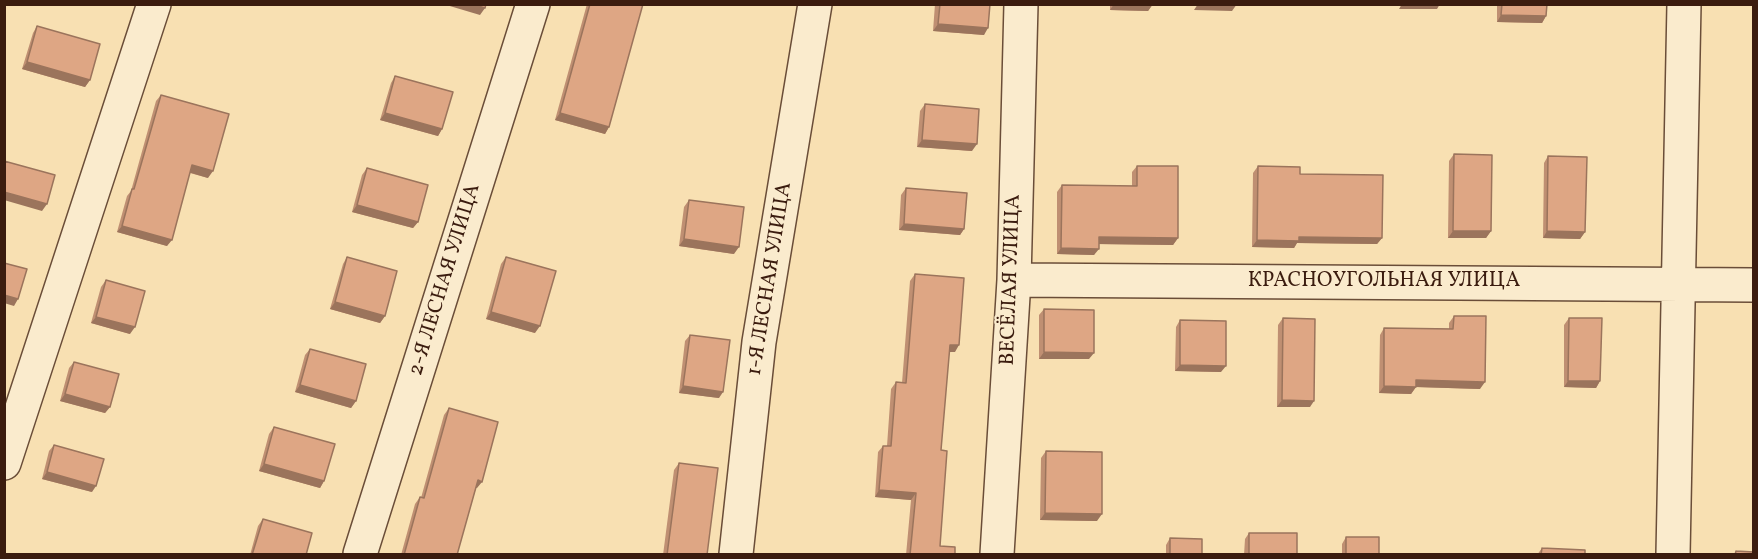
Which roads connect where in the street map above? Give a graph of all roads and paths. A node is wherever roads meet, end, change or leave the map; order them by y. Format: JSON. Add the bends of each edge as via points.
{"nodes":[{"id":1,"x":154,"y":4,"type":"edge"},
{"id":2,"x":533,"y":4,"type":"edge"},
{"id":3,"x":815,"y":4,"type":"edge"},
{"id":4,"x":1021,"y":4,"type":"edge"},
{"id":5,"x":1684,"y":4,"type":"edge"},
{"id":6,"x":1014,"y":280,"type":"junction"},
{"id":7,"x":1678,"y":284,"type":"junction"},
{"id":8,"x":1754,"y":285,"type":"edge"},
{"id":9,"x":4,"y":463,"type":"edge"},
{"id":10,"x":360,"y":555,"type":"edge"},
{"id":11,"x":736,"y":555,"type":"edge"},
{"id":12,"x":997,"y":555,"type":"edge"},
{"id":13,"x":1672,"y":555,"type":"edge"}],
"edges":[{"from":1,"to":9,"type":"street"},
{"from":2,"to":10,"type":"street","name":"2-Я ЛЕСНАЯ УЛИЦА"},
{"from":3,"to":11,"type":"street","name":"1-Я ЛЕСНАЯ УЛИЦА","via":[[759,342]]},
{"from":4,"to":6,"type":"street","name":"ВЕСЁЛАЯ УЛИЦА"},
{"from":5,"to":7,"type":"street"},
{"from":6,"to":7,"type":"street","name":"КРАСНОУГОЛЬНАЯ УЛИЦА"},
{"from":6,"to":12,"type":"street","name":"ВЕСЁЛАЯ УЛИЦА"},
{"from":7,"to":8,"type":"street","name":"КРАСНОУГОЛЬНАЯ УЛИЦА"},
{"from":7,"to":13,"type":"street"}]}
